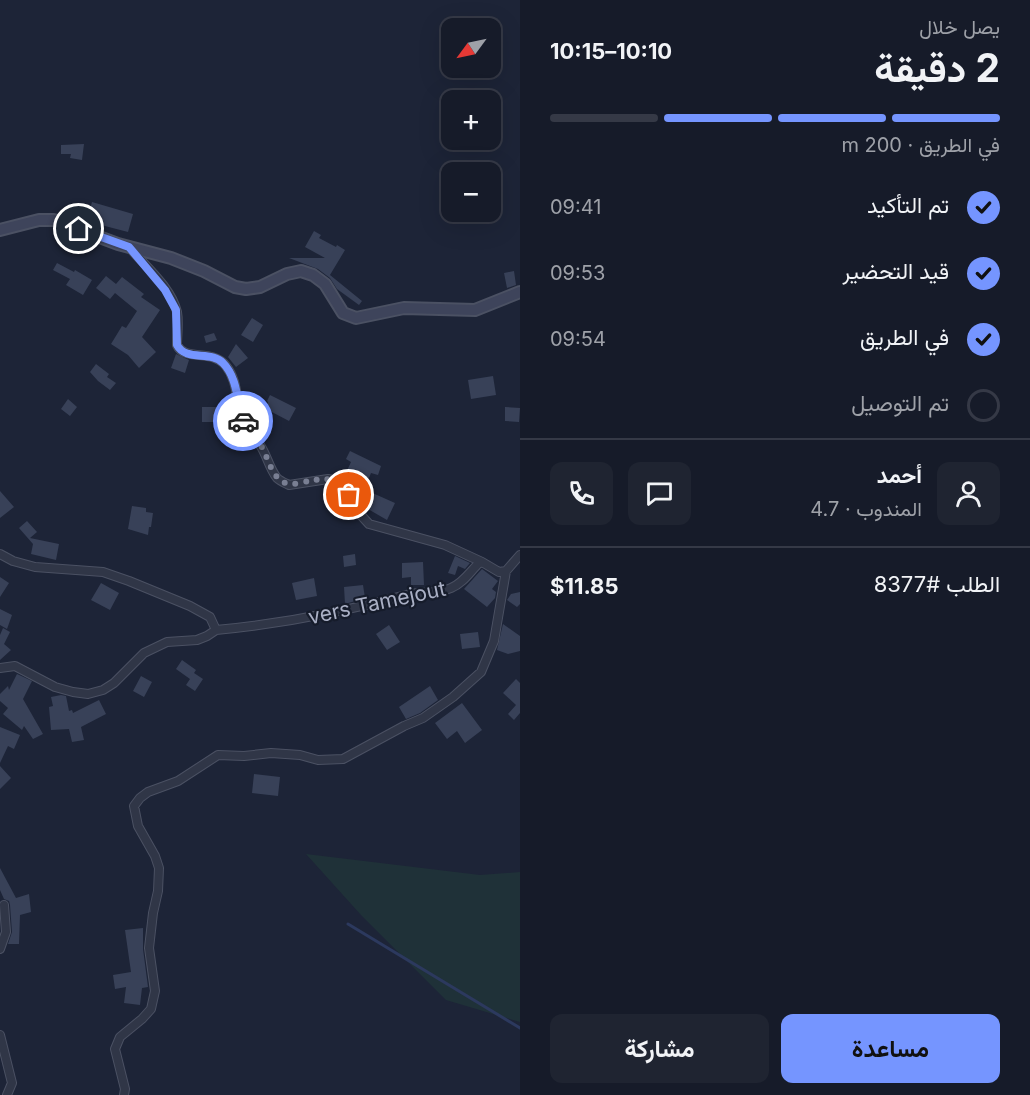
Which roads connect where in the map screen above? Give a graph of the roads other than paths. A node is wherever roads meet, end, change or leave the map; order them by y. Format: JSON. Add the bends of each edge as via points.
{"nodes":[{"id":1,"x":0,"y":230,"type":"edge"},
{"id":2,"x":129,"y":247,"type":"junction"},
{"id":3,"x":520,"y":292,"type":"edge"},
{"id":4,"x":0,"y":554,"type":"edge"},
{"id":5,"x":520,"y":555,"type":"edge"},
{"id":6,"x":482,"y":562,"type":"junction"},
{"id":7,"x":506,"y":571,"type":"junction"},
{"id":8,"x":216,"y":630,"type":"junction"},
{"id":9,"x":0,"y":668,"type":"edge"},
{"id":10,"x":4,"y":905,"type":"dead end"},
{"id":11,"x":0,"y":949,"type":"edge"},
{"id":12,"x":0,"y":1035,"type":"edge"},
{"id":13,"x":7,"y":1095,"type":"edge"},
{"id":14,"x":124,"y":1095,"type":"edge"}],
"edges":[{"from":1,"to":2,"type":"street","via":[[54,220]]},
{"from":2,"to":3,"type":"street","via":[[171,258],[246,289],[301,271],[324,284],[343,313],[356,318],[404,308],[475,310]]},
{"from":2,"to":6,"type":"street","via":[[172,300],[180,350],[209,355],[225,364],[237,391],[246,429],[261,446],[277,478],[289,485],[338,481],[369,524],[445,545]]},
{"from":4,"to":8,"type":"street","via":[[35,567],[103,572],[129,581],[210,617]]},
{"from":5,"to":7,"type":"street"},
{"from":6,"to":7,"type":"street","via":[[499,572]]},
{"from":6,"to":8,"type":"street","name":"vers Tamejout","via":[[454,587],[443,591],[409,594],[272,625]]},
{"from":7,"to":14,"type":"street","via":[[494,641],[482,672],[423,718],[343,759],[318,760],[271,753],[218,755],[178,781],[148,792],[134,806],[138,826],[159,868],[149,948],[155,991],[152,1009],[120,1037],[115,1050]]},
{"from":8,"to":9,"type":"street","name":"vers Tamejout","via":[[197,640],[167,642],[144,653],[114,682],[88,694],[55,687],[15,666]]},
{"from":10,"to":11,"type":"street","via":[[6,932]]},
{"from":12,"to":13,"type":"street","via":[[12,1083]]}]}
